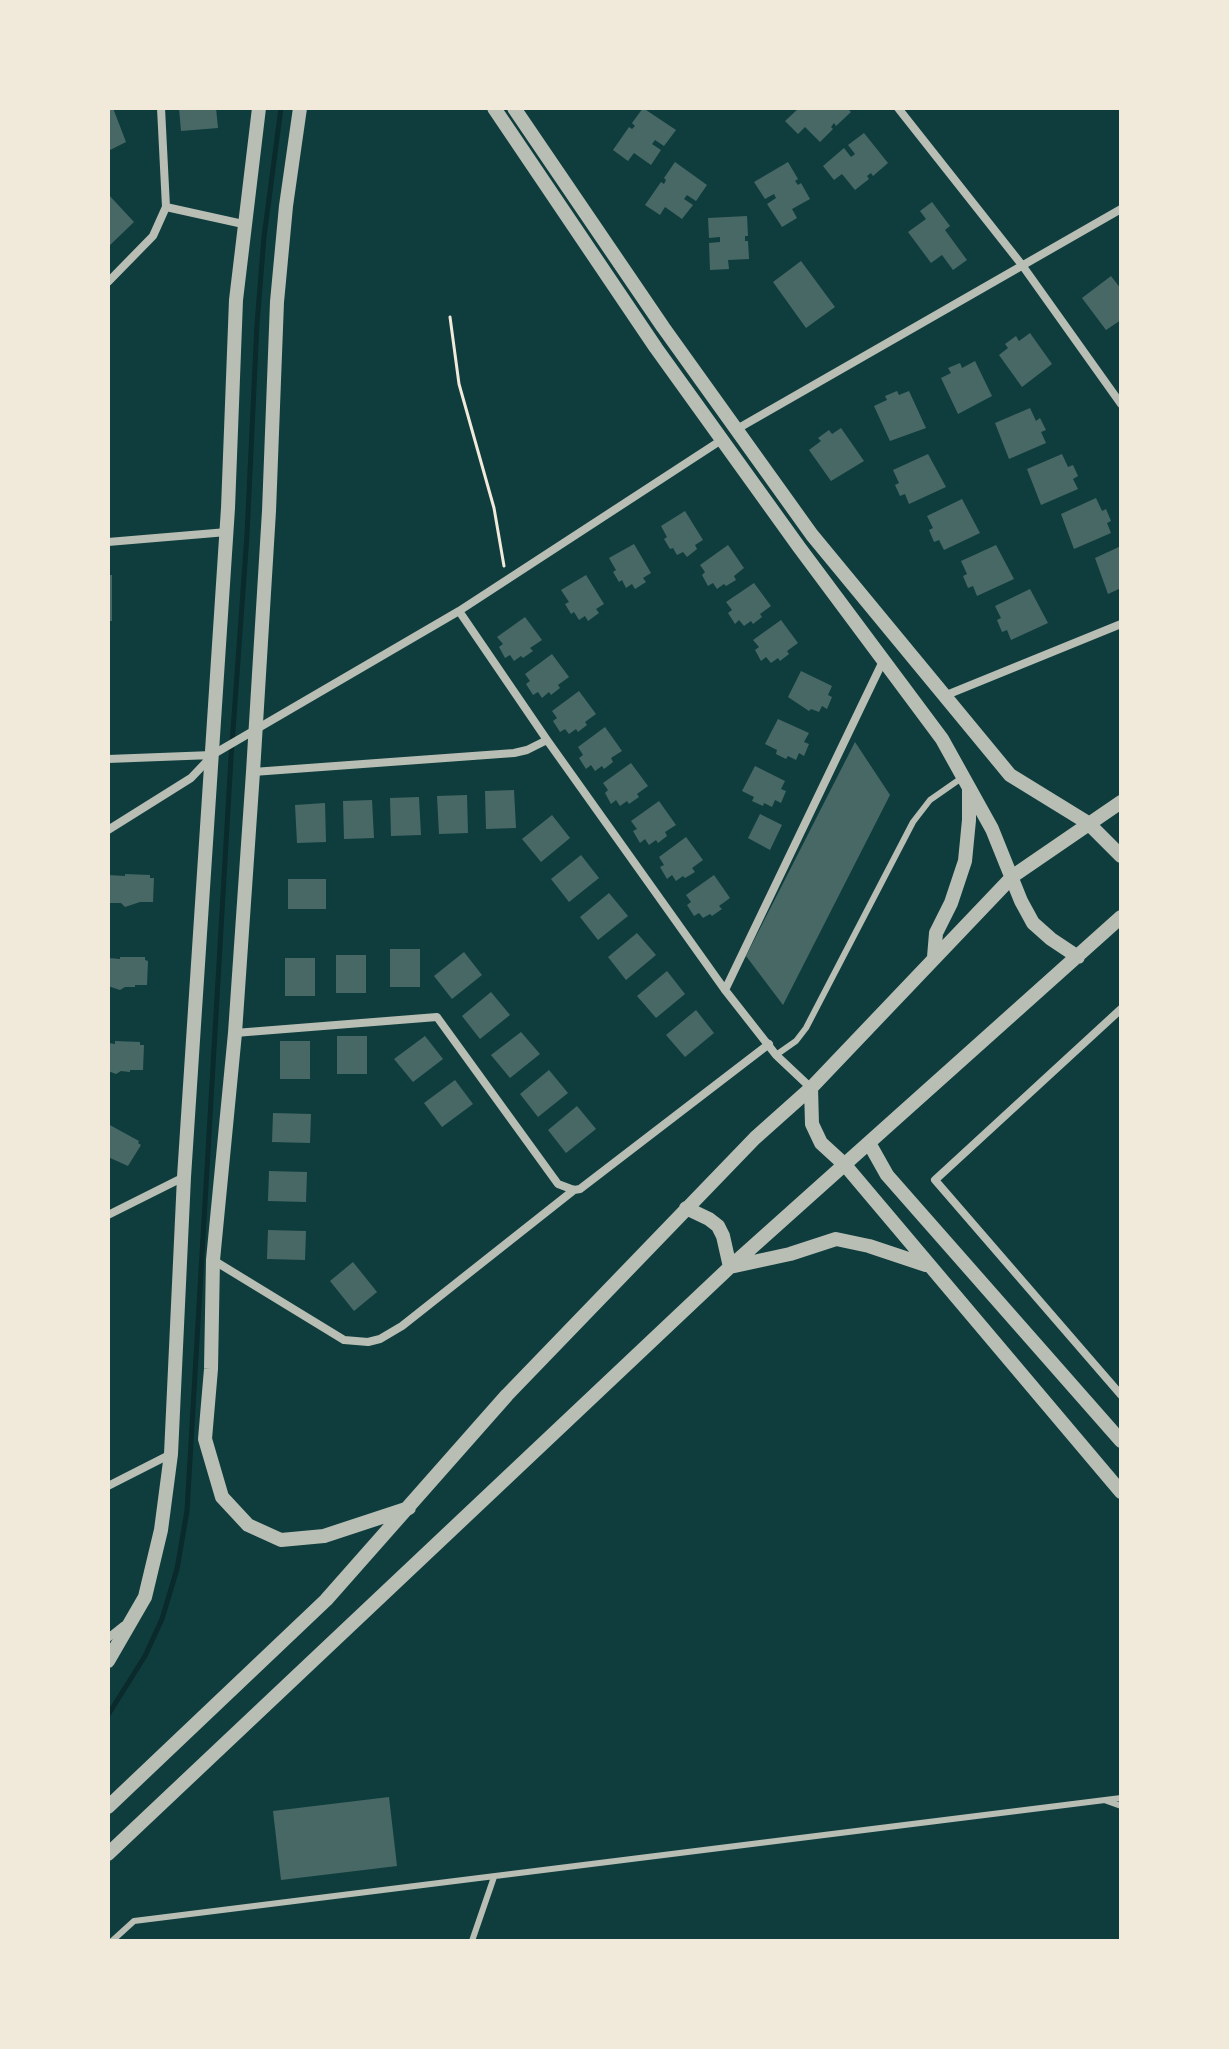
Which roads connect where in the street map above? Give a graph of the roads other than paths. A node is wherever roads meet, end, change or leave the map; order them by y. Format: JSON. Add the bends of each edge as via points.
{"nodes":[{"id":1,"x":161,"y":108,"type":"edge"},
{"id":2,"x":259,"y":108,"type":"edge"},
{"id":3,"x":300,"y":108,"type":"edge"},
{"id":4,"x":514,"y":108,"type":"edge"},
{"id":5,"x":898,"y":108,"type":"edge"},
{"id":6,"x":497,"y":112,"type":"edge"},
{"id":7,"x":166,"y":207,"type":"junction"},
{"id":8,"x":1121,"y":209,"type":"edge"},
{"id":9,"x":243,"y":224,"type":"junction"},
{"id":10,"x":1022,"y":265,"type":"junction"},
{"id":11,"x":108,"y":282,"type":"edge"},
{"id":12,"x":1121,"y":404,"type":"edge"},
{"id":13,"x":737,"y":429,"type":"junction"},
{"id":14,"x":723,"y":439,"type":"junction"},
{"id":15,"x":227,"y":532,"type":"junction"},
{"id":16,"x":108,"y":542,"type":"edge"},
{"id":17,"x":459,"y":611,"type":"junction"},
{"id":18,"x":1121,"y":624,"type":"edge"},
{"id":19,"x":884,"y":659,"type":"junction"},
{"id":20,"x":944,"y":696,"type":"junction"},
{"id":21,"x":255,"y":732,"type":"junction"},
{"id":22,"x":547,"y":740,"type":"junction"},
{"id":23,"x":215,"y":754,"type":"junction"},
{"id":24,"x":108,"y":759,"type":"edge"},
{"id":25,"x":253,"y":772,"type":"junction"},
{"id":26,"x":966,"y":783,"type":"junction"},
{"id":27,"x":1121,"y":802,"type":"edge"},
{"id":28,"x":1088,"y":823,"type":"junction"},
{"id":29,"x":108,"y":830,"type":"edge"},
{"id":30,"x":1121,"y":856,"type":"edge"},
{"id":31,"x":1013,"y":876,"type":"junction"},
{"id":32,"x":1121,"y":917,"type":"edge"},
{"id":33,"x":934,"y":957,"type":"junction"},
{"id":34,"x":1078,"y":957,"type":"junction"},
{"id":35,"x":725,"y":990,"type":"junction"},
{"id":36,"x":1121,"y":1009,"type":"edge"},
{"id":37,"x":235,"y":1033,"type":"junction"},
{"id":38,"x":769,"y":1044,"type":"junction"},
{"id":39,"x":776,"y":1055,"type":"junction"},
{"id":40,"x":811,"y":1088,"type":"junction"},
{"id":41,"x":869,"y":1143,"type":"junction"},
{"id":42,"x":845,"y":1165,"type":"junction"},
{"id":43,"x":184,"y":1177,"type":"junction"},
{"id":44,"x":574,"y":1190,"type":"junction"},
{"id":45,"x":686,"y":1208,"type":"junction"},
{"id":46,"x":108,"y":1215,"type":"edge"},
{"id":47,"x":213,"y":1260,"type":"junction"},
{"id":48,"x":929,"y":1266,"type":"junction"},
{"id":49,"x":730,"y":1267,"type":"junction"},
{"id":50,"x":1121,"y":1395,"type":"edge"},
{"id":51,"x":1121,"y":1441,"type":"edge"},
{"id":52,"x":171,"y":1454,"type":"junction"},
{"id":53,"x":108,"y":1486,"type":"edge"},
{"id":54,"x":1121,"y":1492,"type":"edge"},
{"id":55,"x":409,"y":1508,"type":"junction"},
{"id":56,"x":133,"y":1618,"type":"junction"},
{"id":57,"x":108,"y":1638,"type":"edge"},
{"id":58,"x":108,"y":1661,"type":"edge"},
{"id":59,"x":1121,"y":1798,"type":"edge"},
{"id":60,"x":1107,"y":1801,"type":"junction"},
{"id":61,"x":1121,"y":1806,"type":"edge"},
{"id":62,"x":108,"y":1807,"type":"edge"},
{"id":63,"x":108,"y":1854,"type":"edge"},
{"id":64,"x":494,"y":1877,"type":"junction"},
{"id":65,"x":112,"y":1941,"type":"edge"},
{"id":66,"x":472,"y":1941,"type":"edge"}],
"edges":[{"from":1,"to":7,"type":"street"},
{"from":2,"to":9,"type":"street"},
{"from":3,"to":21,"type":"street","via":[[277,302]]},
{"from":4,"to":13,"type":"street"},
{"from":5,"to":10,"type":"street"},
{"from":6,"to":14,"type":"street"},
{"from":7,"to":9,"type":"street"},
{"from":7,"to":11,"type":"street","via":[[153,236]]},
{"from":8,"to":10,"type":"street"},
{"from":9,"to":15,"type":"street"},
{"from":10,"to":12,"type":"street"},
{"from":10,"to":13,"type":"street"},
{"from":13,"to":20,"type":"street","via":[[812,535]]},
{"from":14,"to":17,"type":"street"},
{"from":14,"to":19,"type":"street"},
{"from":15,"to":16,"type":"street"},
{"from":15,"to":23,"type":"street"},
{"from":17,"to":21,"type":"street"},
{"from":17,"to":22,"type":"street"},
{"from":18,"to":20,"type":"street"},
{"from":19,"to":26,"type":"street","via":[[942,739]]},
{"from":19,"to":35,"type":"street"},
{"from":20,"to":28,"type":"street","via":[[1010,775]]},
{"from":21,"to":23,"type":"street"},
{"from":21,"to":25,"type":"street"},
{"from":22,"to":25,"type":"street","via":[[514,753]]},
{"from":22,"to":35,"type":"street"},
{"from":23,"to":24,"type":"street"},
{"from":23,"to":29,"type":"street","via":[[191,778]]},
{"from":23,"to":43,"type":"street"},
{"from":25,"to":37,"type":"street"},
{"from":26,"to":31,"type":"street"},
{"from":26,"to":33,"type":"street","via":[[965,861],[936,933]]},
{"from":26,"to":39,"type":"lane","via":[[930,800],[913,822],[806,1028]]},
{"from":27,"to":28,"type":"street"},
{"from":28,"to":30,"type":"street"},
{"from":28,"to":31,"type":"street"},
{"from":31,"to":33,"type":"street"},
{"from":31,"to":34,"type":"street","via":[[1033,923]]},
{"from":32,"to":34,"type":"street"},
{"from":33,"to":40,"type":"street"},
{"from":34,"to":41,"type":"street"},
{"from":35,"to":38,"type":"street"},
{"from":36,"to":50,"type":"street","via":[[935,1180]]},
{"from":37,"to":44,"type":"street","via":[[437,1017],[558,1184]]},
{"from":37,"to":47,"type":"street"},
{"from":38,"to":39,"type":"street"},
{"from":38,"to":44,"type":"street"},
{"from":39,"to":40,"type":"street"},
{"from":40,"to":42,"type":"street","via":[[816,1135]]},
{"from":40,"to":45,"type":"street"},
{"from":41,"to":42,"type":"street"},
{"from":41,"to":51,"type":"street","via":[[887,1175]]},
{"from":42,"to":48,"type":"street"},
{"from":42,"to":49,"type":"street"},
{"from":43,"to":46,"type":"street"},
{"from":43,"to":52,"type":"street"},
{"from":44,"to":47,"type":"street","via":[[402,1326],[368,1342],[344,1340]]},
{"from":45,"to":49,"type":"street","via":[[718,1226]]},
{"from":45,"to":55,"type":"street","via":[[507,1395]]},
{"from":47,"to":55,"type":"street","via":[[205,1439],[222,1497],[248,1525],[281,1540],[324,1536]]},
{"from":48,"to":49,"type":"street","via":[[836,1239]]},
{"from":48,"to":54,"type":"street"},
{"from":49,"to":63,"type":"street"},
{"from":52,"to":53,"type":"street"},
{"from":52,"to":56,"type":"street","via":[[153,1568]]},
{"from":55,"to":62,"type":"street","via":[[326,1600]]},
{"from":56,"to":57,"type":"street"},
{"from":56,"to":58,"type":"street"},
{"from":59,"to":60,"type":"lane"},
{"from":60,"to":61,"type":"lane"},
{"from":60,"to":64,"type":"lane"},
{"from":64,"to":65,"type":"lane","via":[[134,1921]]},
{"from":64,"to":66,"type":"lane"}]}
